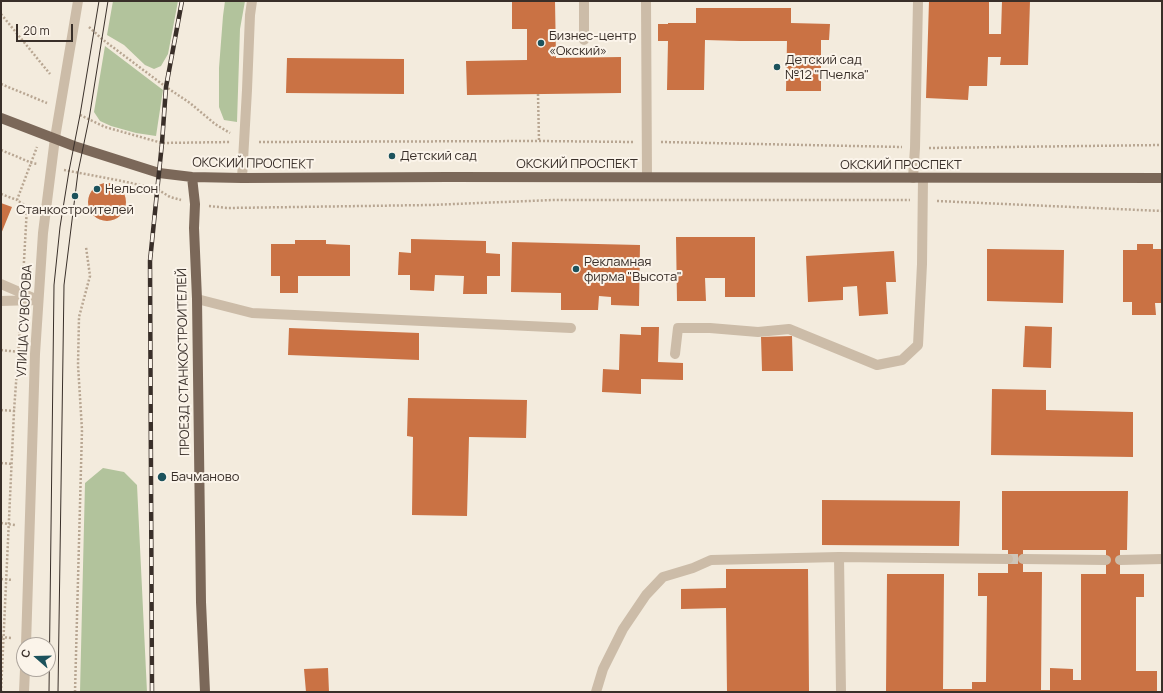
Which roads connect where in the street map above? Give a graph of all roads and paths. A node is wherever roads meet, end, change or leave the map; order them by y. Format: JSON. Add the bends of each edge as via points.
{"nodes":[{"id":1,"x":78,"y":1,"type":"edge"},
{"id":2,"x":252,"y":1,"type":"edge"},
{"id":3,"x":584,"y":1,"type":"edge"},
{"id":4,"x":646,"y":1,"type":"edge"},
{"id":5,"x":918,"y":1,"type":"edge"},
{"id":6,"x":76,"y":12,"type":"junction"},
{"id":7,"x":1,"y":14,"type":"edge"},
{"id":8,"x":584,"y":40,"type":"dead end"},
{"id":9,"x":51,"y":75,"type":"dead end"},
{"id":10,"x":1,"y":84,"type":"edge"},
{"id":11,"x":538,"y":94,"type":"dead end"},
{"id":12,"x":48,"y":103,"type":"dead end"},
{"id":13,"x":80,"y":115,"type":"dead end"},
{"id":14,"x":1,"y":118,"type":"edge"},
{"id":15,"x":55,"y":138,"type":"junction"},
{"id":16,"x":539,"y":141,"type":"junction"},
{"id":17,"x":244,"y":142,"type":"junction"},
{"id":18,"x":646,"y":142,"type":"junction"},
{"id":19,"x":1162,"y":145,"type":"edge"},
{"id":20,"x":915,"y":148,"type":"junction"},
{"id":21,"x":1,"y":150,"type":"edge"},
{"id":22,"x":51,"y":167,"type":"junction"},
{"id":23,"x":192,"y":176,"type":"junction"},
{"id":24,"x":647,"y":177,"type":"junction"},
{"id":25,"x":242,"y":178,"type":"junction"},
{"id":26,"x":918,"y":178,"type":"junction"},
{"id":27,"x":1162,"y":178,"type":"edge"},
{"id":28,"x":1,"y":194,"type":"edge"},
{"id":29,"x":17,"y":200,"type":"dead end"},
{"id":30,"x":922,"y":200,"type":"junction"},
{"id":31,"x":195,"y":204,"type":"junction"},
{"id":32,"x":1162,"y":211,"type":"edge"},
{"id":33,"x":86,"y":247,"type":"dead end"},
{"id":34,"x":1,"y":284,"type":"edge"},
{"id":35,"x":197,"y":299,"type":"junction"},
{"id":36,"x":38,"y":300,"type":"junction"},
{"id":37,"x":1,"y":301,"type":"edge"},
{"id":38,"x":570,"y":328,"type":"dead end"},
{"id":39,"x":1,"y":350,"type":"edge"},
{"id":40,"x":35,"y":354,"type":"junction"},
{"id":41,"x":675,"y":354,"type":"dead end"},
{"id":42,"x":839,"y":558,"type":"junction"},
{"id":43,"x":1008,"y":559,"type":"tunnel mouth"},
{"id":44,"x":1162,"y":559,"type":"edge"},
{"id":45,"x":1023,"y":560,"type":"tunnel mouth"},
{"id":46,"x":1106,"y":560,"type":"dead end"},
{"id":47,"x":1120,"y":560,"type":"dead end"},
{"id":48,"x":26,"y":637,"type":"edge"},
{"id":49,"x":25,"y":677,"type":"edge"},
{"id":50,"x":24,"y":692,"type":"edge"},
{"id":51,"x":75,"y":692,"type":"edge"},
{"id":52,"x":205,"y":692,"type":"edge"},
{"id":53,"x":596,"y":692,"type":"edge"},
{"id":54,"x":841,"y":692,"type":"edge"}],
"edges":[{"from":1,"to":6,"type":"street","name":"УЛИЦА СУВОРОВА"},
{"from":2,"to":17,"type":"street"},
{"from":3,"to":8,"type":"street"},
{"from":4,"to":18,"type":"street"},
{"from":5,"to":20,"type":"street"},
{"from":6,"to":15,"type":"street","name":"УЛИЦА СУВОРОВА"},
{"from":6,"to":17,"type":"path","via":[[102,39],[215,124]]},
{"from":7,"to":9,"type":"path"},
{"from":10,"to":12,"type":"path"},
{"from":11,"to":16,"type":"path"},
{"from":13,"to":17,"type":"path","via":[[105,127],[162,143]]},
{"from":14,"to":15,"type":"main road","name":"ОКСКИЙ ПРОСПЕКТ"},
{"from":15,"to":22,"type":"street","name":"УЛИЦА СУВОРОВА"},
{"from":15,"to":23,"type":"main road","name":"ОКСКИЙ ПРОСПЕКТ","via":[[159,173]]},
{"from":16,"to":17,"type":"path"},
{"from":16,"to":18,"type":"path"},
{"from":17,"to":25,"type":"street"},
{"from":18,"to":20,"type":"path"},
{"from":18,"to":24,"type":"street"},
{"from":19,"to":20,"type":"path"},
{"from":20,"to":26,"type":"street"},
{"from":21,"to":22,"type":"path","via":[[32,163]]},
{"from":22,"to":31,"type":"path","via":[[157,189],[170,197]]},
{"from":22,"to":36,"type":"street","name":"УЛИЦА СУВОРОВА"},
{"from":23,"to":25,"type":"main road","name":"ОКСКИЙ ПРОСПЕКТ"},
{"from":23,"to":31,"type":"main road","name":"ПРОЕЗД СТАНКОСТРОИТЕЛЕЙ"},
{"from":24,"to":25,"type":"main road","name":"ОКСКИЙ ПРОСПЕКТ"},
{"from":24,"to":26,"type":"main road","name":"ОКСКИЙ ПРОСПЕКТ"},
{"from":26,"to":27,"type":"main road","name":"ОКСКИЙ ПРОСПЕКТ"},
{"from":26,"to":30,"type":"street"},
{"from":28,"to":29,"type":"path"},
{"from":30,"to":31,"type":"path","via":[[553,200],[228,208]]},
{"from":30,"to":32,"type":"path"},
{"from":30,"to":41,"type":"street","via":[[918,345],[902,360],[877,365],[789,329],[758,332],[678,328]]},
{"from":31,"to":35,"type":"main road","name":"ПРОЕЗД СТАНКОСТРОИТЕЛЕЙ"},
{"from":33,"to":51,"type":"path","via":[[90,276],[79,317],[78,365],[82,430]]},
{"from":34,"to":36,"type":"street"},
{"from":35,"to":38,"type":"street","via":[[252,313]]},
{"from":35,"to":52,"type":"main road","name":"ПРОЕЗД СТАНКОСТРОИТЕЛЕЙ","via":[[201,602]]},
{"from":36,"to":37,"type":"street"},
{"from":36,"to":40,"type":"street","name":"УЛИЦА СУВОРОВА"},
{"from":39,"to":40,"type":"path"},
{"from":40,"to":48,"type":"street","name":"УЛИЦА СУВОРОВА"},
{"from":42,"to":43,"type":"street"},
{"from":42,"to":53,"type":"street","via":[[711,560],[663,577],[646,595],[623,629],[603,669]]},
{"from":42,"to":54,"type":"street"},
{"from":44,"to":47,"type":"street"},
{"from":45,"to":46,"type":"street"},
{"from":49,"to":50,"type":"street"}]}
